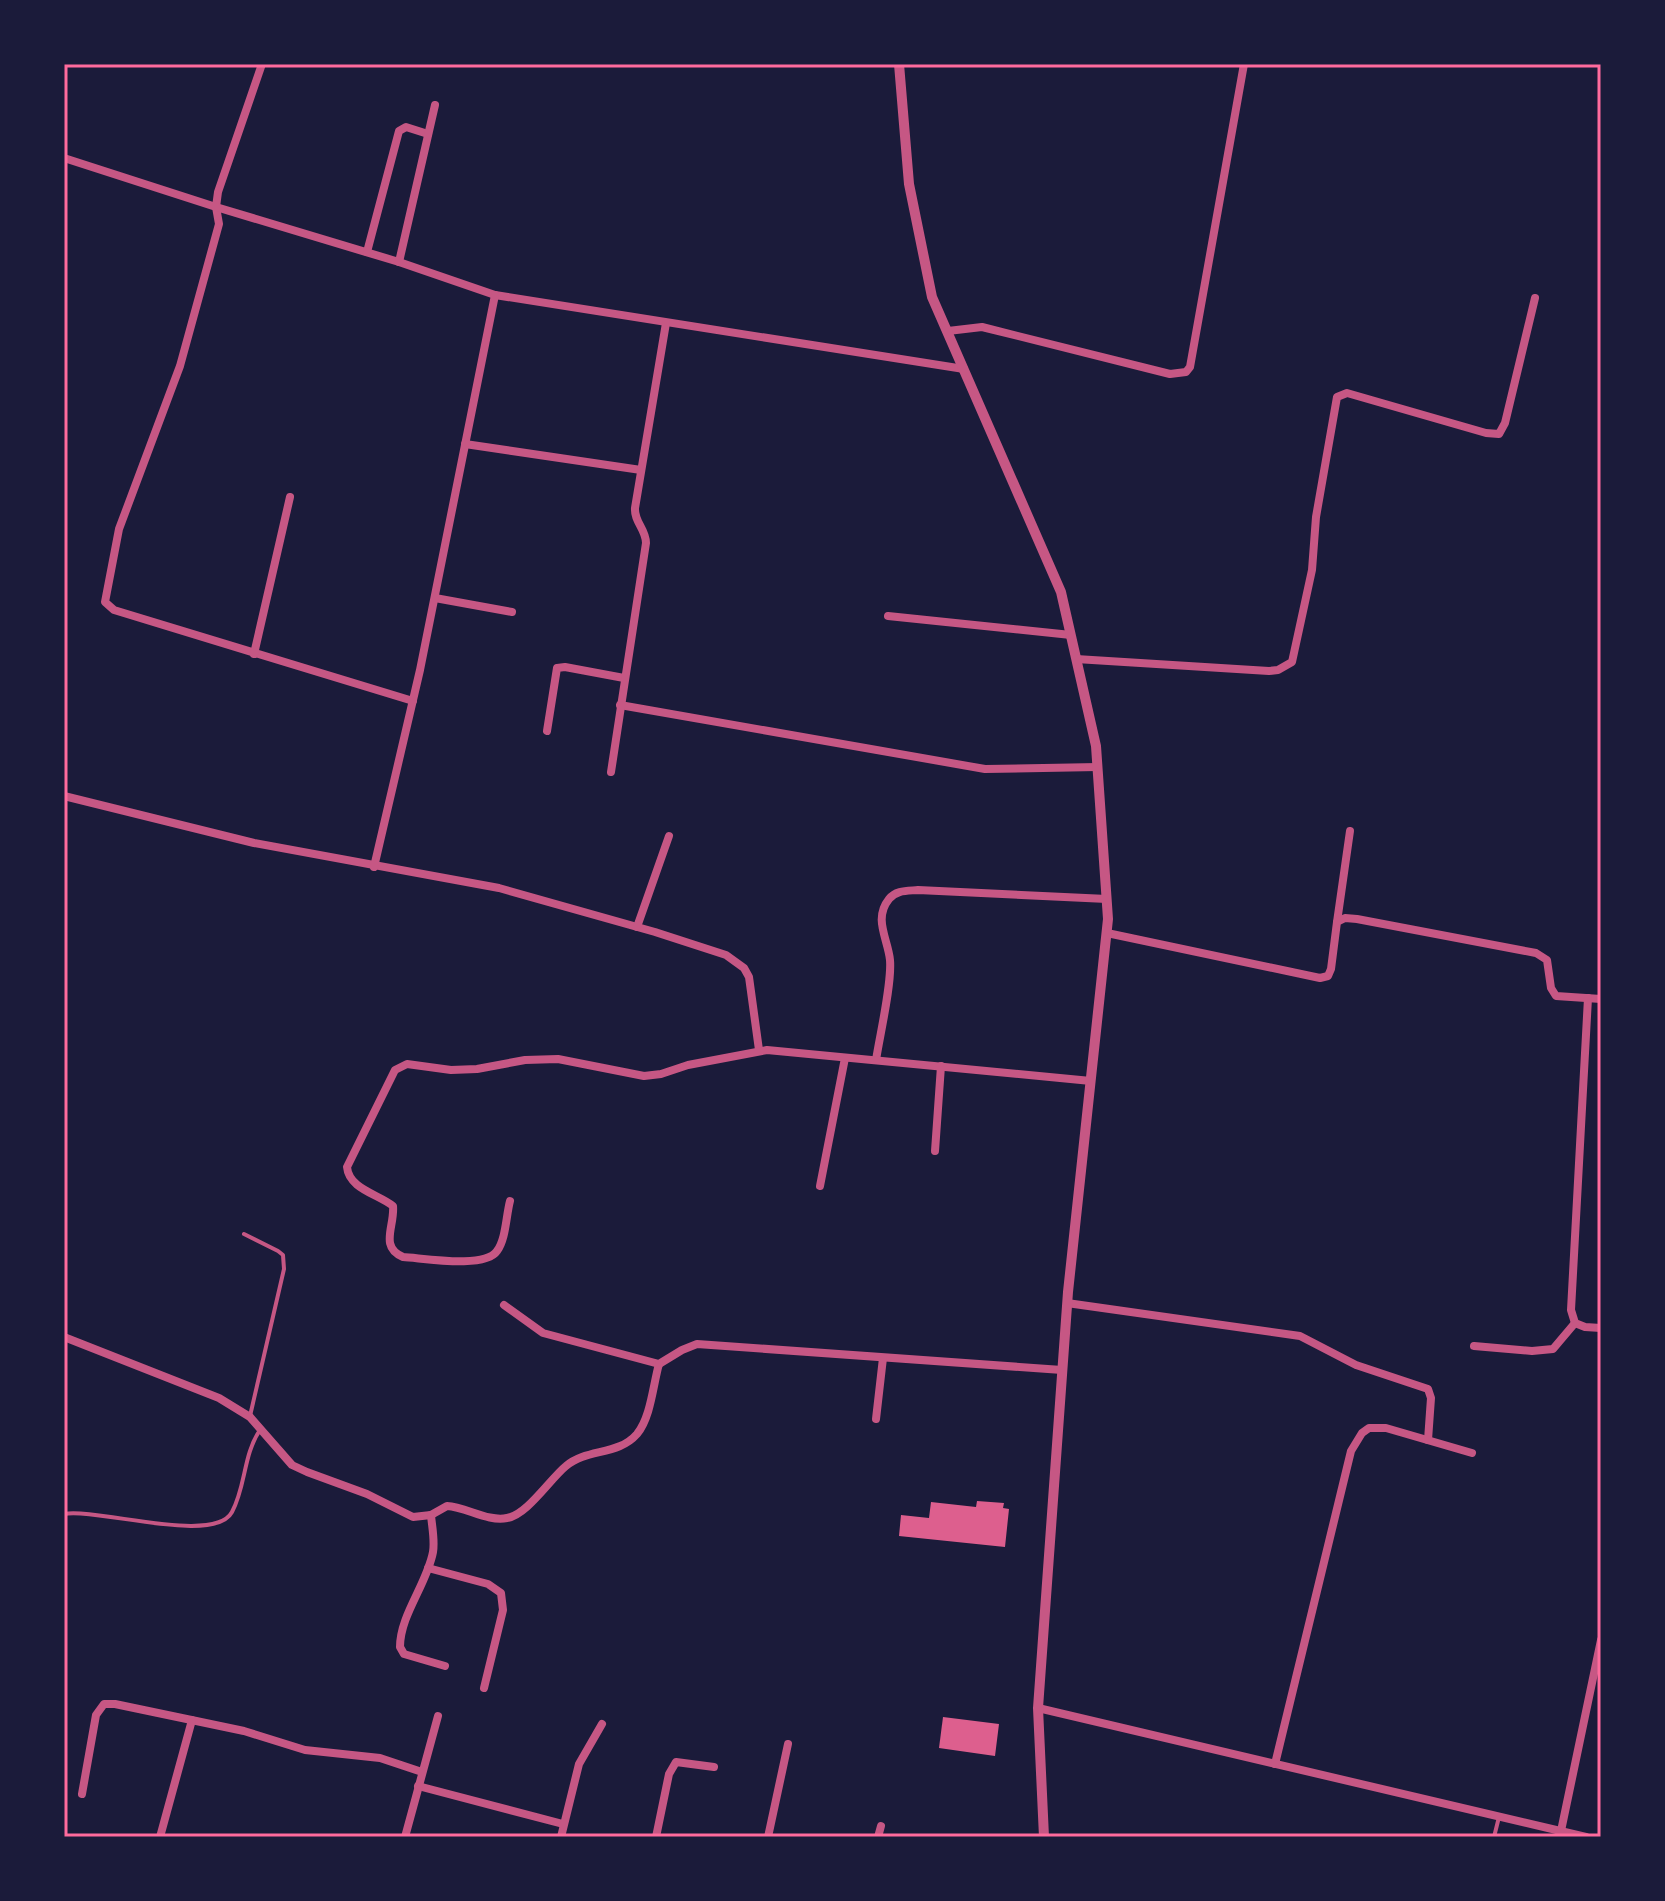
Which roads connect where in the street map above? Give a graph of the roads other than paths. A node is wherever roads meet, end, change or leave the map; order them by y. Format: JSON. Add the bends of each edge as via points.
{"nodes":[{"id":1,"x":262,"y":64,"type":"edge"},
{"id":2,"x":899,"y":64,"type":"edge"},
{"id":3,"x":1244,"y":64,"type":"edge"},
{"id":4,"x":435,"y":105,"type":"dead end"},
{"id":5,"x":428,"y":134,"type":"junction"},
{"id":6,"x":64,"y":158,"type":"edge"},
{"id":7,"x":216,"y":207,"type":"junction"},
{"id":8,"x":367,"y":252,"type":"junction"},
{"id":9,"x":399,"y":262,"type":"junction"},
{"id":10,"x":495,"y":295,"type":"junction"},
{"id":11,"x":1535,"y":298,"type":"dead end"},
{"id":12,"x":666,"y":323,"type":"junction"},
{"id":13,"x":948,"y":331,"type":"junction"},
{"id":14,"x":964,"y":369,"type":"junction"},
{"id":15,"x":465,"y":444,"type":"junction"},
{"id":16,"x":641,"y":470,"type":"junction"},
{"id":17,"x":290,"y":497,"type":"dead end"},
{"id":18,"x":435,"y":598,"type":"junction"},
{"id":19,"x":512,"y":612,"type":"dead end"},
{"id":20,"x":888,"y":616,"type":"dead end"},
{"id":21,"x":1071,"y":635,"type":"junction"},
{"id":22,"x":254,"y":654,"type":"junction"},
{"id":23,"x":1076,"y":659,"type":"junction"},
{"id":24,"x":624,"y":678,"type":"junction"},
{"id":25,"x":413,"y":701,"type":"junction"},
{"id":26,"x":620,"y":705,"type":"junction"},
{"id":27,"x":547,"y":731,"type":"dead end"},
{"id":28,"x":1098,"y":767,"type":"junction"},
{"id":29,"x":611,"y":772,"type":"dead end"},
{"id":30,"x":64,"y":796,"type":"edge"},
{"id":31,"x":1350,"y":831,"type":"dead end"},
{"id":32,"x":669,"y":836,"type":"dead end"},
{"id":33,"x":374,"y":867,"type":"junction"},
{"id":34,"x":1107,"y":899,"type":"junction"},
{"id":35,"x":1337,"y":922,"type":"junction"},
{"id":36,"x":637,"y":927,"type":"junction"},
{"id":37,"x":1107,"y":933,"type":"junction"},
{"id":38,"x":1588,"y":998,"type":"junction"},
{"id":39,"x":1601,"y":999,"type":"edge"},
{"id":40,"x":759,"y":1050,"type":"junction"},
{"id":41,"x":845,"y":1058,"type":"junction"},
{"id":42,"x":876,"y":1060,"type":"junction"},
{"id":43,"x":941,"y":1066,"type":"junction"},
{"id":44,"x":1091,"y":1081,"type":"junction"},
{"id":45,"x":935,"y":1151,"type":"dead end"},
{"id":46,"x":820,"y":1186,"type":"dead end"},
{"id":47,"x":510,"y":1201,"type":"dead end"},
{"id":48,"x":244,"y":1234,"type":"dead end"},
{"id":49,"x":1067,"y":1303,"type":"junction"},
{"id":50,"x":504,"y":1305,"type":"dead end"},
{"id":51,"x":1575,"y":1323,"type":"junction"},
{"id":52,"x":1601,"y":1328,"type":"edge"},
{"id":53,"x":64,"y":1337,"type":"edge"},
{"id":54,"x":1474,"y":1346,"type":"dead end"},
{"id":55,"x":883,"y":1358,"type":"junction"},
{"id":56,"x":659,"y":1364,"type":"junction"},
{"id":57,"x":1062,"y":1370,"type":"junction"},
{"id":58,"x":250,"y":1417,"type":"junction"},
{"id":59,"x":876,"y":1419,"type":"dead end"},
{"id":60,"x":260,"y":1430,"type":"junction"},
{"id":61,"x":1428,"y":1440,"type":"junction"},
{"id":62,"x":1472,"y":1453,"type":"dead end"},
{"id":63,"x":64,"y":1514,"type":"edge"},
{"id":64,"x":431,"y":1515,"type":"junction"},
{"id":65,"x":428,"y":1568,"type":"junction"},
{"id":66,"x":1601,"y":1640,"type":"edge"},
{"id":67,"x":445,"y":1666,"type":"dead end"},
{"id":68,"x":484,"y":1688,"type":"dead end"},
{"id":69,"x":1038,"y":1708,"type":"junction"},
{"id":70,"x":438,"y":1716,"type":"dead end"},
{"id":71,"x":192,"y":1720,"type":"junction"},
{"id":72,"x":602,"y":1724,"type":"dead end"},
{"id":73,"x":788,"y":1744,"type":"dead end"},
{"id":74,"x":1275,"y":1764,"type":"junction"},
{"id":75,"x":714,"y":1767,"type":"dead end"},
{"id":76,"x":422,"y":1772,"type":"junction"},
{"id":77,"x":418,"y":1786,"type":"junction"},
{"id":78,"x":82,"y":1794,"type":"dead end"},
{"id":79,"x":1499,"y":1817,"type":"junction"},
{"id":80,"x":563,"y":1824,"type":"junction"},
{"id":81,"x":881,"y":1826,"type":"dead end"},
{"id":82,"x":1561,"y":1831,"type":"junction"},
{"id":83,"x":160,"y":1837,"type":"edge"},
{"id":84,"x":405,"y":1837,"type":"edge"},
{"id":85,"x":561,"y":1837,"type":"edge"},
{"id":86,"x":656,"y":1837,"type":"edge"},
{"id":87,"x":768,"y":1837,"type":"edge"},
{"id":88,"x":878,"y":1837,"type":"edge"},
{"id":89,"x":1044,"y":1837,"type":"edge"},
{"id":90,"x":1494,"y":1837,"type":"edge"},
{"id":91,"x":1586,"y":1837,"type":"edge"}],
"edges":[{"from":1,"to":7,"type":"street"},
{"from":2,"to":13,"type":"street","via":[[909,184],[932,297]]},
{"from":3,"to":13,"type":"street","via":[[1186,372],[1170,374],[982,327]]},
{"from":4,"to":5,"type":"street"},
{"from":5,"to":8,"type":"street","via":[[406,127],[399,131]]},
{"from":5,"to":9,"type":"street"},
{"from":6,"to":7,"type":"street"},
{"from":7,"to":8,"type":"street"},
{"from":7,"to":22,"type":"street","via":[[219,224],[184,351],[119,529],[105,602],[114,610]]},
{"from":8,"to":9,"type":"street"},
{"from":9,"to":10,"type":"street"},
{"from":10,"to":12,"type":"street"},
{"from":10,"to":15,"type":"street"},
{"from":11,"to":23,"type":"street","via":[[1499,434],[1347,393],[1337,397],[1312,570],[1292,662],[1269,671]]},
{"from":12,"to":14,"type":"street"},
{"from":12,"to":16,"type":"street"},
{"from":13,"to":14,"type":"street"},
{"from":14,"to":21,"type":"street","via":[[1061,592]]},
{"from":15,"to":16,"type":"street"},
{"from":15,"to":18,"type":"street"},
{"from":16,"to":24,"type":"street","via":[[635,513],[646,543]]},
{"from":17,"to":22,"type":"street"},
{"from":18,"to":19,"type":"street"},
{"from":18,"to":25,"type":"street"},
{"from":20,"to":21,"type":"street"},
{"from":21,"to":23,"type":"street"},
{"from":22,"to":25,"type":"street"},
{"from":23,"to":28,"type":"street"},
{"from":24,"to":26,"type":"street"},
{"from":24,"to":27,"type":"street","via":[[557,668]]},
{"from":25,"to":33,"type":"street"},
{"from":26,"to":28,"type":"street","via":[[985,769]]},
{"from":26,"to":29,"type":"street"},
{"from":28,"to":34,"type":"street"},
{"from":30,"to":33,"type":"street"},
{"from":31,"to":35,"type":"street"},
{"from":32,"to":36,"type":"street"},
{"from":33,"to":36,"type":"street","via":[[499,888]]},
{"from":34,"to":37,"type":"street"},
{"from":34,"to":42,"type":"street","via":[[898,892],[882,914],[890,960]]},
{"from":35,"to":37,"type":"street","via":[[1331,969],[1320,978]]},
{"from":35,"to":38,"type":"street","via":[[1357,919],[1536,953],[1547,960],[1556,996]]},
{"from":36,"to":40,"type":"street","via":[[726,955],[744,968]]},
{"from":37,"to":44,"type":"street"},
{"from":38,"to":39,"type":"street"},
{"from":38,"to":51,"type":"street","via":[[1571,1310]]},
{"from":40,"to":41,"type":"street"},
{"from":40,"to":47,"type":"street","via":[[644,1076],[558,1059],[451,1070],[407,1064],[395,1070],[347,1167],[354,1183],[393,1206],[389,1237],[394,1253],[468,1261],[489,1258],[500,1246]]},
{"from":41,"to":42,"type":"street"},
{"from":41,"to":46,"type":"street"},
{"from":42,"to":43,"type":"street"},
{"from":43,"to":44,"type":"street"},
{"from":43,"to":45,"type":"street"},
{"from":44,"to":49,"type":"street"},
{"from":48,"to":58,"type":"lane","via":[[283,1255],[284,1269]]},
{"from":49,"to":57,"type":"street"},
{"from":49,"to":61,"type":"street","via":[[1300,1336],[1356,1365],[1428,1389]]},
{"from":50,"to":56,"type":"street","via":[[543,1333]]},
{"from":51,"to":52,"type":"street"},
{"from":51,"to":54,"type":"street","via":[[1553,1349]]},
{"from":53,"to":58,"type":"street","via":[[219,1398]]},
{"from":55,"to":56,"type":"street","via":[[697,1344]]},
{"from":55,"to":57,"type":"street"},
{"from":55,"to":59,"type":"street"},
{"from":56,"to":64,"type":"street","via":[[644,1421],[630,1441],[566,1465],[510,1518],[447,1506]]},
{"from":57,"to":69,"type":"street"},
{"from":58,"to":60,"type":"street"},
{"from":60,"to":63,"type":"lane","via":[[233,1511],[221,1523]]},
{"from":60,"to":64,"type":"street","via":[[292,1465],[413,1517]]},
{"from":61,"to":62,"type":"street"},
{"from":61,"to":74,"type":"street","via":[[1377,1427],[1356,1440]]},
{"from":64,"to":65,"type":"street","via":[[434,1550]]},
{"from":65,"to":67,"type":"street","via":[[400,1647],[404,1654]]},
{"from":65,"to":68,"type":"street","via":[[488,1584],[501,1593],[503,1610]]},
{"from":66,"to":82,"type":"street"},
{"from":69,"to":74,"type":"street"},
{"from":69,"to":89,"type":"street"},
{"from":70,"to":76,"type":"street"},
{"from":71,"to":76,"type":"street","via":[[305,1750],[380,1758]]},
{"from":71,"to":78,"type":"street","via":[[104,1704],[96,1715]]},
{"from":71,"to":83,"type":"street"},
{"from":72,"to":80,"type":"street","via":[[579,1764]]},
{"from":73,"to":87,"type":"street"},
{"from":74,"to":79,"type":"street"},
{"from":75,"to":86,"type":"street","via":[[676,1762]]},
{"from":76,"to":77,"type":"street"},
{"from":77,"to":80,"type":"street"},
{"from":77,"to":84,"type":"street"},
{"from":79,"to":82,"type":"street"},
{"from":79,"to":90,"type":"lane"},
{"from":80,"to":85,"type":"street"},
{"from":81,"to":88,"type":"street"},
{"from":82,"to":91,"type":"street"}]}
